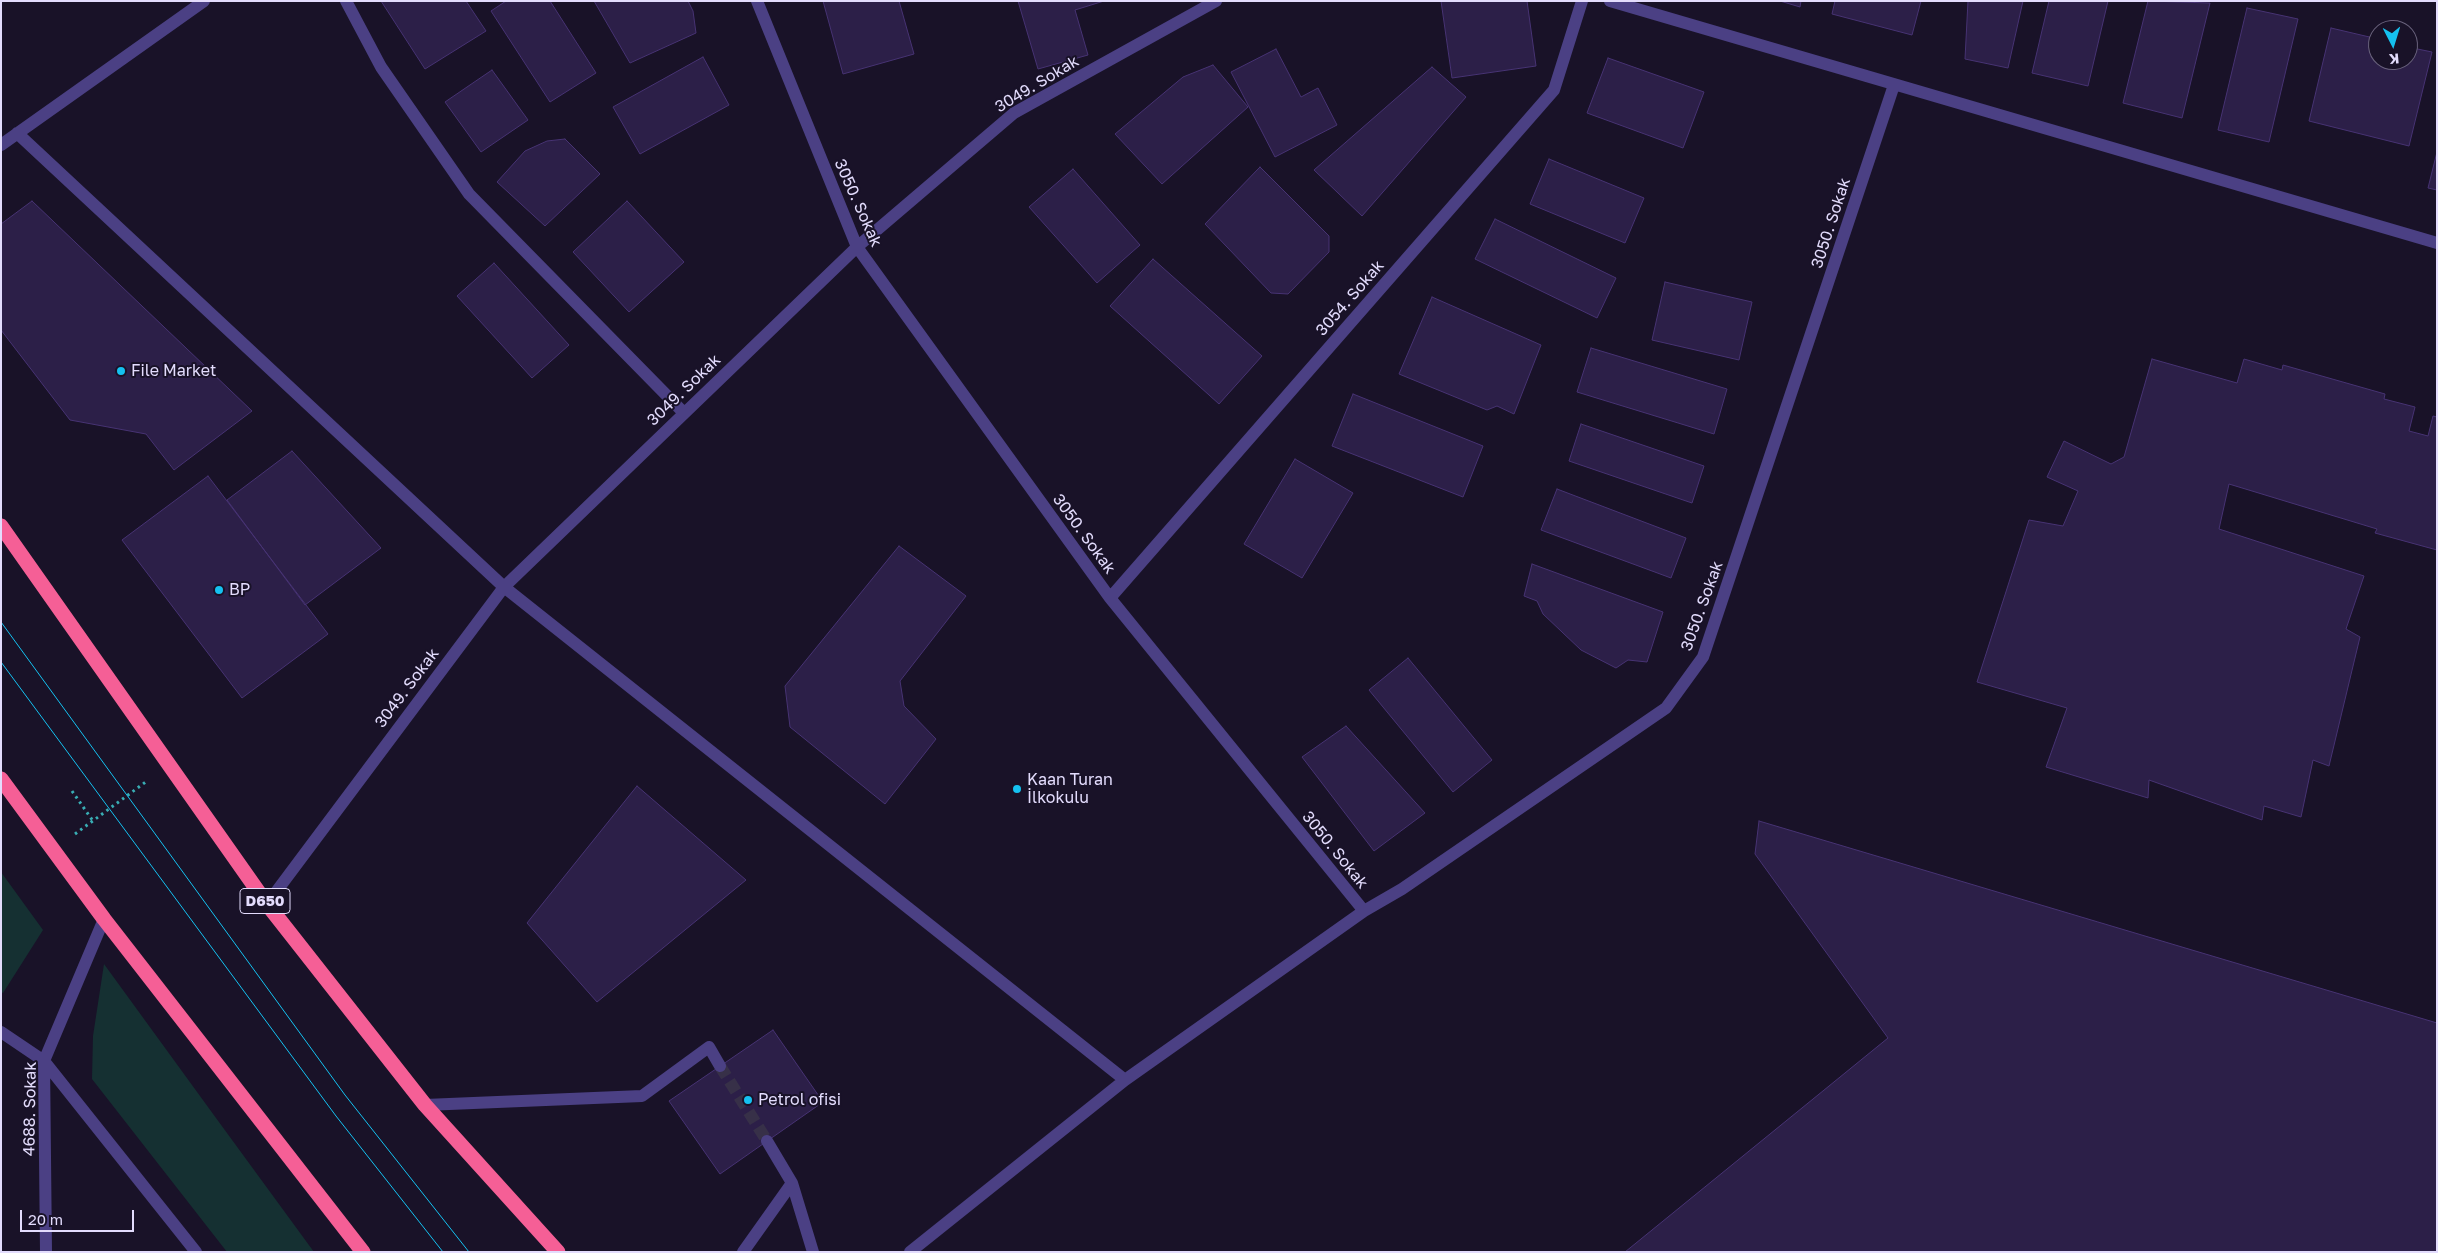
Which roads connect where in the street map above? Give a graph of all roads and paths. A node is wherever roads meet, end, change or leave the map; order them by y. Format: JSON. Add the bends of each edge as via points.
{"nodes":[{"id":1,"x":204,"y":1,"type":"edge"},
{"id":2,"x":346,"y":1,"type":"edge"},
{"id":3,"x":757,"y":1,"type":"edge"},
{"id":4,"x":1216,"y":1,"type":"edge"},
{"id":5,"x":1582,"y":1,"type":"edge"},
{"id":6,"x":1610,"y":1,"type":"edge"},
{"id":7,"x":1894,"y":85,"type":"junction"},
{"id":8,"x":17,"y":133,"type":"junction"},
{"id":9,"x":1,"y":144,"type":"edge"},
{"id":10,"x":2437,"y":243,"type":"edge"},
{"id":11,"x":856,"y":247,"type":"junction"},
{"id":12,"x":684,"y":413,"type":"junction"},
{"id":13,"x":1,"y":526,"type":"edge"},
{"id":14,"x":504,"y":587,"type":"junction"},
{"id":15,"x":1110,"y":598,"type":"junction"},
{"id":16,"x":170,"y":765,"type":"junction"},
{"id":17,"x":1,"y":778,"type":"edge"},
{"id":18,"x":72,"y":791,"type":"dead end"},
{"id":19,"x":93,"y":820,"type":"junction"},
{"id":20,"x":54,"y":850,"type":"junction"},
{"id":21,"x":267,"y":904,"type":"junction"},
{"id":22,"x":1364,"y":911,"type":"junction"},
{"id":23,"x":104,"y":919,"type":"junction"},
{"id":24,"x":1,"y":1032,"type":"edge"},
{"id":25,"x":44,"y":1061,"type":"junction"},
{"id":26,"x":720,"y":1066,"type":"tunnel mouth"},
{"id":27,"x":1125,"y":1080,"type":"junction"},
{"id":28,"x":425,"y":1105,"type":"junction"},
{"id":29,"x":767,"y":1141,"type":"tunnel mouth"},
{"id":30,"x":792,"y":1183,"type":"junction"},
{"id":31,"x":46,"y":1252,"type":"edge"},
{"id":32,"x":196,"y":1252,"type":"edge"},
{"id":33,"x":363,"y":1252,"type":"edge"},
{"id":34,"x":558,"y":1252,"type":"edge"},
{"id":35,"x":743,"y":1252,"type":"edge"},
{"id":36,"x":813,"y":1252,"type":"edge"},
{"id":37,"x":910,"y":1252,"type":"edge"}],
"edges":[{"from":1,"to":8,"type":"street"},
{"from":2,"to":12,"type":"street","via":[[381,67],[469,194]]},
{"from":3,"to":11,"type":"street","name":"3050. Sokak"},
{"from":4,"to":11,"type":"street","name":"3049. Sokak","via":[[1014,114]]},
{"from":5,"to":15,"type":"street","name":"3054. Sokak","via":[[1554,90]]},
{"from":6,"to":7,"type":"street"},
{"from":7,"to":10,"type":"street"},
{"from":7,"to":22,"type":"street","name":"3050. Sokak","via":[[1703,657],[1666,708],[1402,890]]},
{"from":8,"to":9,"type":"street"},
{"from":8,"to":14,"type":"street"},
{"from":11,"to":12,"type":"street","name":"3049. Sokak"},
{"from":11,"to":15,"type":"street","name":"3050. Sokak"},
{"from":12,"to":14,"type":"street","name":"3049. Sokak"},
{"from":13,"to":16,"type":"highway","number":"D650"},
{"from":14,"to":21,"type":"street","name":"3049. Sokak"},
{"from":14,"to":27,"type":"street"},
{"from":15,"to":22,"type":"street","name":"3050. Sokak"},
{"from":16,"to":19,"type":"path"},
{"from":16,"to":21,"type":"highway","number":"D650"},
{"from":17,"to":20,"type":"highway"},
{"from":18,"to":19,"type":"path"},
{"from":19,"to":20,"type":"path"},
{"from":20,"to":23,"type":"highway"},
{"from":21,"to":28,"type":"highway","number":"D650"},
{"from":22,"to":27,"type":"street"},
{"from":23,"to":25,"type":"street","name":"4688. Sokak"},
{"from":23,"to":33,"type":"highway"},
{"from":24,"to":25,"type":"street"},
{"from":25,"to":31,"type":"street","name":"4688. Sokak"},
{"from":25,"to":32,"type":"street"},
{"from":26,"to":28,"type":"street","via":[[709,1047],[642,1096]]},
{"from":27,"to":37,"type":"street"},
{"from":28,"to":34,"type":"highway","number":"D650"},
{"from":29,"to":30,"type":"street"},
{"from":30,"to":35,"type":"street"},
{"from":30,"to":36,"type":"street"}]}
